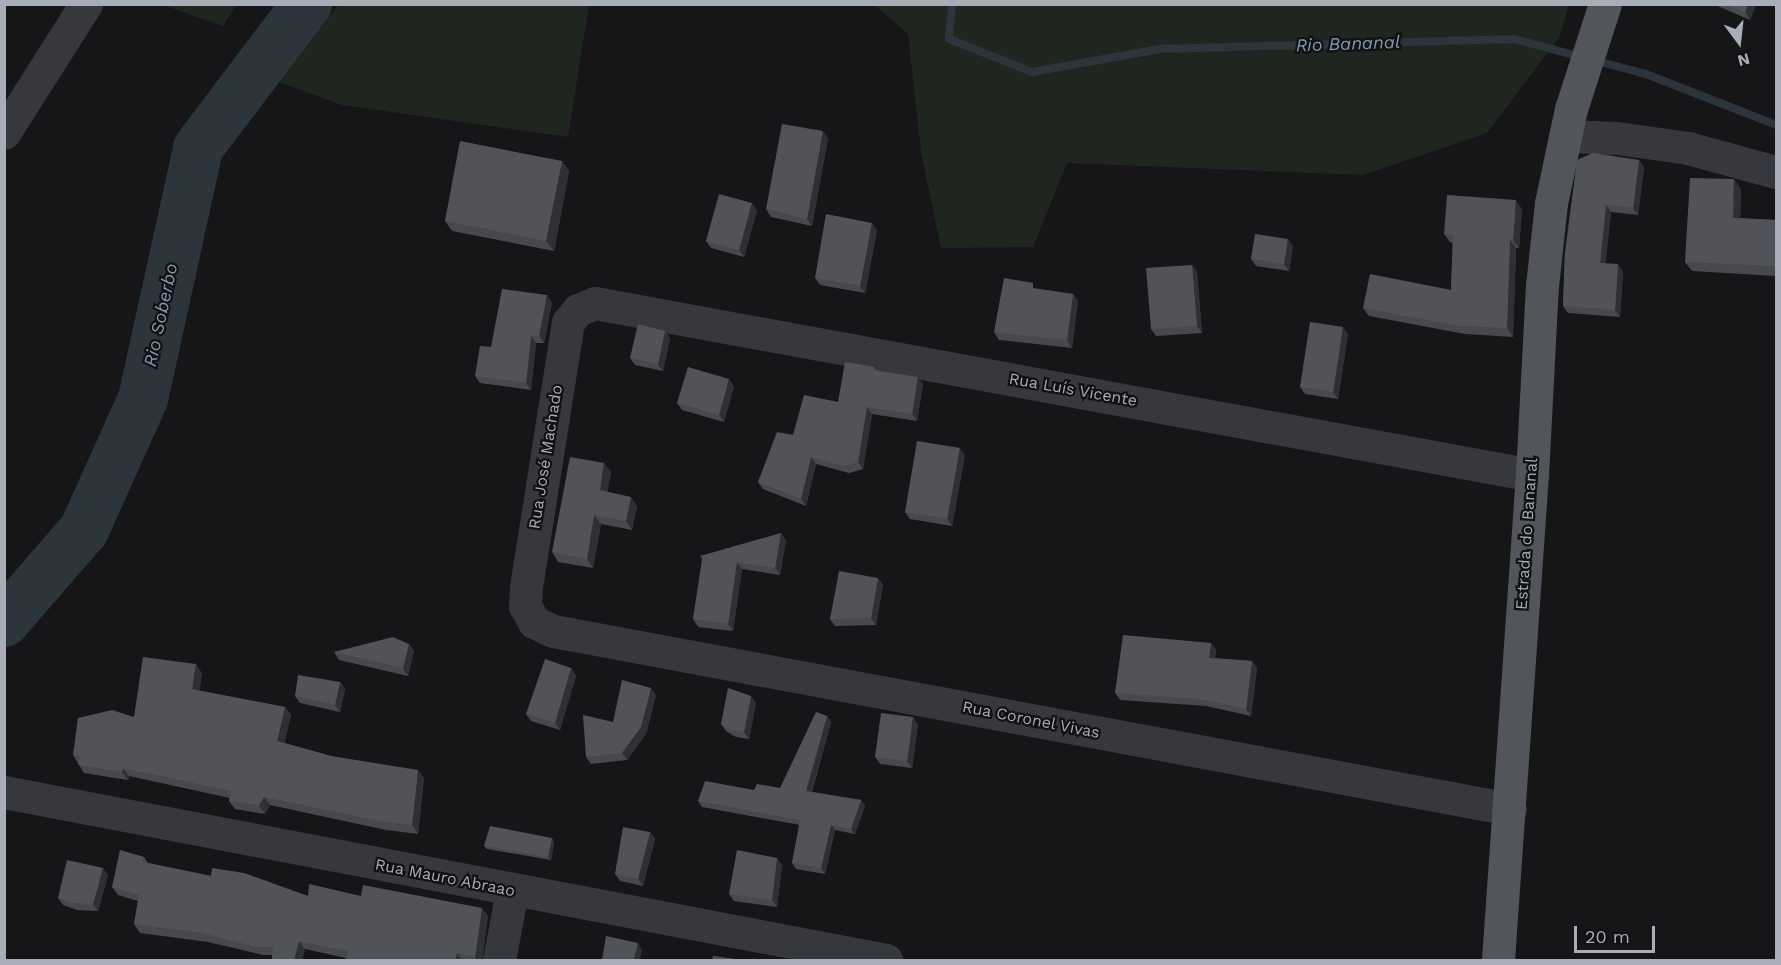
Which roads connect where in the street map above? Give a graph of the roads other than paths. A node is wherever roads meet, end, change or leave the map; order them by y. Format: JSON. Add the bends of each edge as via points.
{"nodes":[{"id":1,"x":86,"y":4,"type":"edge"},
{"id":2,"x":1604,"y":7,"type":"edge"},
{"id":3,"x":1568,"y":123,"type":"junction"},
{"id":4,"x":4,"y":133,"type":"edge"},
{"id":5,"x":1776,"y":172,"type":"edge"},
{"id":6,"x":615,"y":305,"type":"joint"},
{"id":7,"x":1532,"y":475,"type":"junction"},
{"id":8,"x":553,"y":631,"type":"joint"},
{"id":9,"x":4,"y":792,"type":"edge"},
{"id":10,"x":1510,"y":809,"type":"junction"},
{"id":11,"x":512,"y":891,"type":"junction"},
{"id":12,"x":499,"y":960,"type":"edge"},
{"id":13,"x":886,"y":960,"type":"edge"},
{"id":14,"x":1498,"y":960,"type":"edge"}],
"edges":[{"from":1,"to":4,"type":"street"},
{"from":2,"to":3,"type":"main road","name":"Estrada do Bananal"},
{"from":3,"to":5,"type":"street","via":[[1617,138],[1688,148]]},
{"from":3,"to":7,"type":"main road","name":"Estrada do Bananal","via":[[1551,203],[1542,285]]},
{"from":6,"to":7,"type":"street","name":"Rua Luís Vicente"},
{"from":6,"to":8,"type":"street","name":"Rua José Machado","via":[[595,303],[578,310],[568,322],[525,597],[525,606],[534,622]]},
{"from":7,"to":10,"type":"main road","name":"Estrada do Bananal"},
{"from":8,"to":10,"type":"street","name":"Rua Coronel Vivas"},
{"from":9,"to":11,"type":"street","name":"Rua Mauro Abraao"},
{"from":10,"to":14,"type":"main road","name":"Estrada do Bananal"},
{"from":11,"to":12,"type":"street"},
{"from":11,"to":13,"type":"street","name":"Rua Mauro Abraao"}]}
